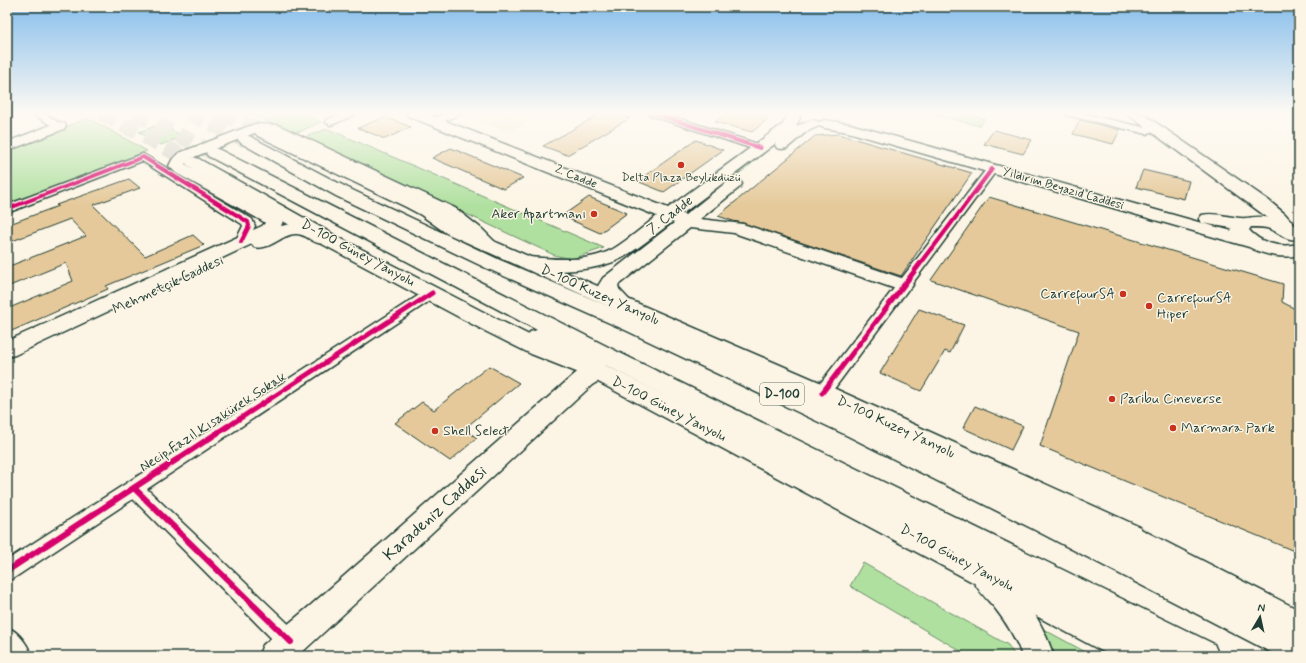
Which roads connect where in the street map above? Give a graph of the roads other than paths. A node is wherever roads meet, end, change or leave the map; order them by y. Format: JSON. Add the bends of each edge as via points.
{"nodes":[{"id":1,"x":213,"y":144,"type":"edge"},
{"id":2,"x":263,"y":144,"type":"tunnel mouth"},
{"id":3,"x":265,"y":144,"type":"tunnel mouth"},
{"id":4,"x":308,"y":144,"type":"edge"},
{"id":5,"x":494,"y":144,"type":"edge"},
{"id":6,"x":748,"y":144,"type":"edge"},
{"id":7,"x":765,"y":144,"type":"edge"},
{"id":8,"x":783,"y":144,"type":"edge"},
{"id":9,"x":907,"y":144,"type":"edge"},
{"id":10,"x":937,"y":144,"type":"edge"},
{"id":11,"x":1165,"y":144,"type":"edge"},
{"id":12,"x":1177,"y":144,"type":"edge"},
{"id":13,"x":760,"y":148,"type":"junction"},
{"id":14,"x":214,"y":153,"type":"tunnel mouth"},
{"id":15,"x":193,"y":162,"type":"tunnel mouth"},
{"id":16,"x":992,"y":168,"type":"junction"},
{"id":17,"x":261,"y":178,"type":"junction"},
{"id":18,"x":7,"y":209,"type":"edge"},
{"id":19,"x":671,"y":214,"type":"junction"},
{"id":20,"x":688,"y":222,"type":"junction"},
{"id":21,"x":1246,"y":223,"type":"junction"},
{"id":22,"x":247,"y":239,"type":"junction"},
{"id":23,"x":331,"y":241,"type":"junction"},
{"id":24,"x":1297,"y":241,"type":"edge"},
{"id":25,"x":1254,"y":243,"type":"junction"},
{"id":26,"x":491,"y":247,"type":"junction"},
{"id":27,"x":1278,"y":251,"type":"junction"},
{"id":28,"x":1299,"y":257,"type":"edge"},
{"id":29,"x":528,"y":263,"type":"junction"},
{"id":30,"x":903,"y":286,"type":"junction"},
{"id":31,"x":432,"y":293,"type":"junction"},
{"id":32,"x":623,"y":304,"type":"junction"},
{"id":33,"x":7,"y":350,"type":"edge"},
{"id":34,"x":7,"y":359,"type":"edge"},
{"id":35,"x":597,"y":371,"type":"junction"},
{"id":36,"x":822,"y":393,"type":"junction"},
{"id":37,"x":134,"y":488,"type":"junction"},
{"id":38,"x":1115,"y":530,"type":"junction"},
{"id":39,"x":978,"y":569,"type":"junction"},
{"id":40,"x":7,"y":571,"type":"edge"},
{"id":41,"x":1299,"y":611,"type":"edge"},
{"id":42,"x":1299,"y":627,"type":"edge"},
{"id":43,"x":7,"y":638,"type":"edge"},
{"id":44,"x":283,"y":649,"type":"edge"},
{"id":45,"x":1299,"y":649,"type":"edge"},
{"id":46,"x":21,"y":656,"type":"edge"},
{"id":47,"x":1038,"y":656,"type":"edge"},
{"id":48,"x":1145,"y":656,"type":"edge"},
{"id":49,"x":1202,"y":656,"type":"edge"}],
"edges":[{"from":1,"to":22,"type":"main road","name":"Mehmetçik Caddesi","via":[[184,156],[177,163],[182,170],[274,221],[268,230]]},
{"from":2,"to":45,"type":"main road","name":"D-100 Kuzey Yanyolu","number":"D-100","via":[[342,192],[480,258],[631,324],[851,426]]},
{"from":3,"to":26,"type":"main road","name":"D-100 Kuzey Yanyolu","number":"D-100"},
{"from":4,"to":26,"type":"main road","name":"Mehmetçik Caddesi","via":[[449,212]]},
{"from":5,"to":19,"type":"main road","name":"2. Cadde"},
{"from":6,"to":13,"type":"street"},
{"from":7,"to":13,"type":"main road","name":"7. Cadde"},
{"from":8,"to":20,"type":"main road","name":"7. Cadde"},
{"from":9,"to":16,"type":"main road","name":"Yıldırım Beyazıd Caddesi"},
{"from":10,"to":21,"type":"main road","name":"Yıldırım Beyazıd Caddesi","via":[[1182,213]]},
{"from":11,"to":21,"type":"main road","via":[[1240,197],[1251,216]]},
{"from":12,"to":24,"type":"main road","via":[[1262,204],[1279,218]]},
{"from":13,"to":19,"type":"main road","name":"7. Cadde"},
{"from":14,"to":17,"type":"main road"},
{"from":15,"to":23,"type":"main road","name":"D-100 Güney Yanyolu"},
{"from":16,"to":25,"type":"main road","name":"Yıldırım Beyazıd Caddesi"},
{"from":16,"to":30,"type":"street"},
{"from":17,"to":35,"type":"main road","via":[[263,185],[278,197]]},
{"from":17,"to":49,"type":"main road","via":[[612,359]]},
{"from":18,"to":22,"type":"street","via":[[143,158],[248,222]]},
{"from":19,"to":20,"type":"main road","name":"2. Cadde"},
{"from":19,"to":29,"type":"main road","name":"7. Cadde","via":[[609,258],[580,264]]},
{"from":20,"to":30,"type":"main road","via":[[737,228]]},
{"from":20,"to":32,"type":"main road","name":"7. Cadde","via":[[610,282],[610,292]]},
{"from":21,"to":24,"type":"main road","name":"Yıldırım Beyazıd Caddesi","via":[[1267,223],[1277,226]]},
{"from":21,"to":25,"type":"main road","via":[[1240,226],[1241,234]]},
{"from":22,"to":33,"type":"main road","name":"Mehmetçik Caddesi"},
{"from":23,"to":31,"type":"main road","name":"D-100 Güney Yanyolu"},
{"from":23,"to":34,"type":"main road","name":"Mehmetçik Caddesi","via":[[303,229],[285,231]]},
{"from":24,"to":27,"type":"main road","via":[[1288,252]]},
{"from":25,"to":27,"type":"main road","name":"Yıldırım Beyazıd Caddesi"},
{"from":26,"to":29,"type":"main road","name":"D-100 Kuzey Yanyolu"},
{"from":27,"to":28,"type":"main road"},
{"from":29,"to":32,"type":"main road","name":"D-100 Kuzey Yanyolu"},
{"from":30,"to":36,"type":"street"},
{"from":31,"to":35,"type":"main road","name":"D-100 Güney Yanyolu","via":[[539,348]]},
{"from":31,"to":37,"type":"street","name":"Necip Fazıl Kısakürek Sokak"},
{"from":32,"to":36,"type":"main road","name":"D-100 Kuzey Yanyolu"},
{"from":35,"to":39,"type":"main road","name":"D-100 Güney Yanyolu"},
{"from":35,"to":44,"type":"main road","name":"Karadeniz Caddesi","via":[[584,379]]},
{"from":36,"to":38,"type":"main road","name":"D-100 Kuzey Yanyolu"},
{"from":37,"to":40,"type":"street","name":"Necip Fazıl Kısakürek Sokak"},
{"from":37,"to":44,"type":"street"},
{"from":38,"to":41,"type":"main road","name":"D-100 Kuzey Yanyolu"},
{"from":38,"to":42,"type":"main road"},
{"from":39,"to":47,"type":"main road","via":[[1021,617]]},
{"from":39,"to":48,"type":"main road","name":"D-100 Güney Yanyolu"},
{"from":43,"to":46,"type":"street"}]}
